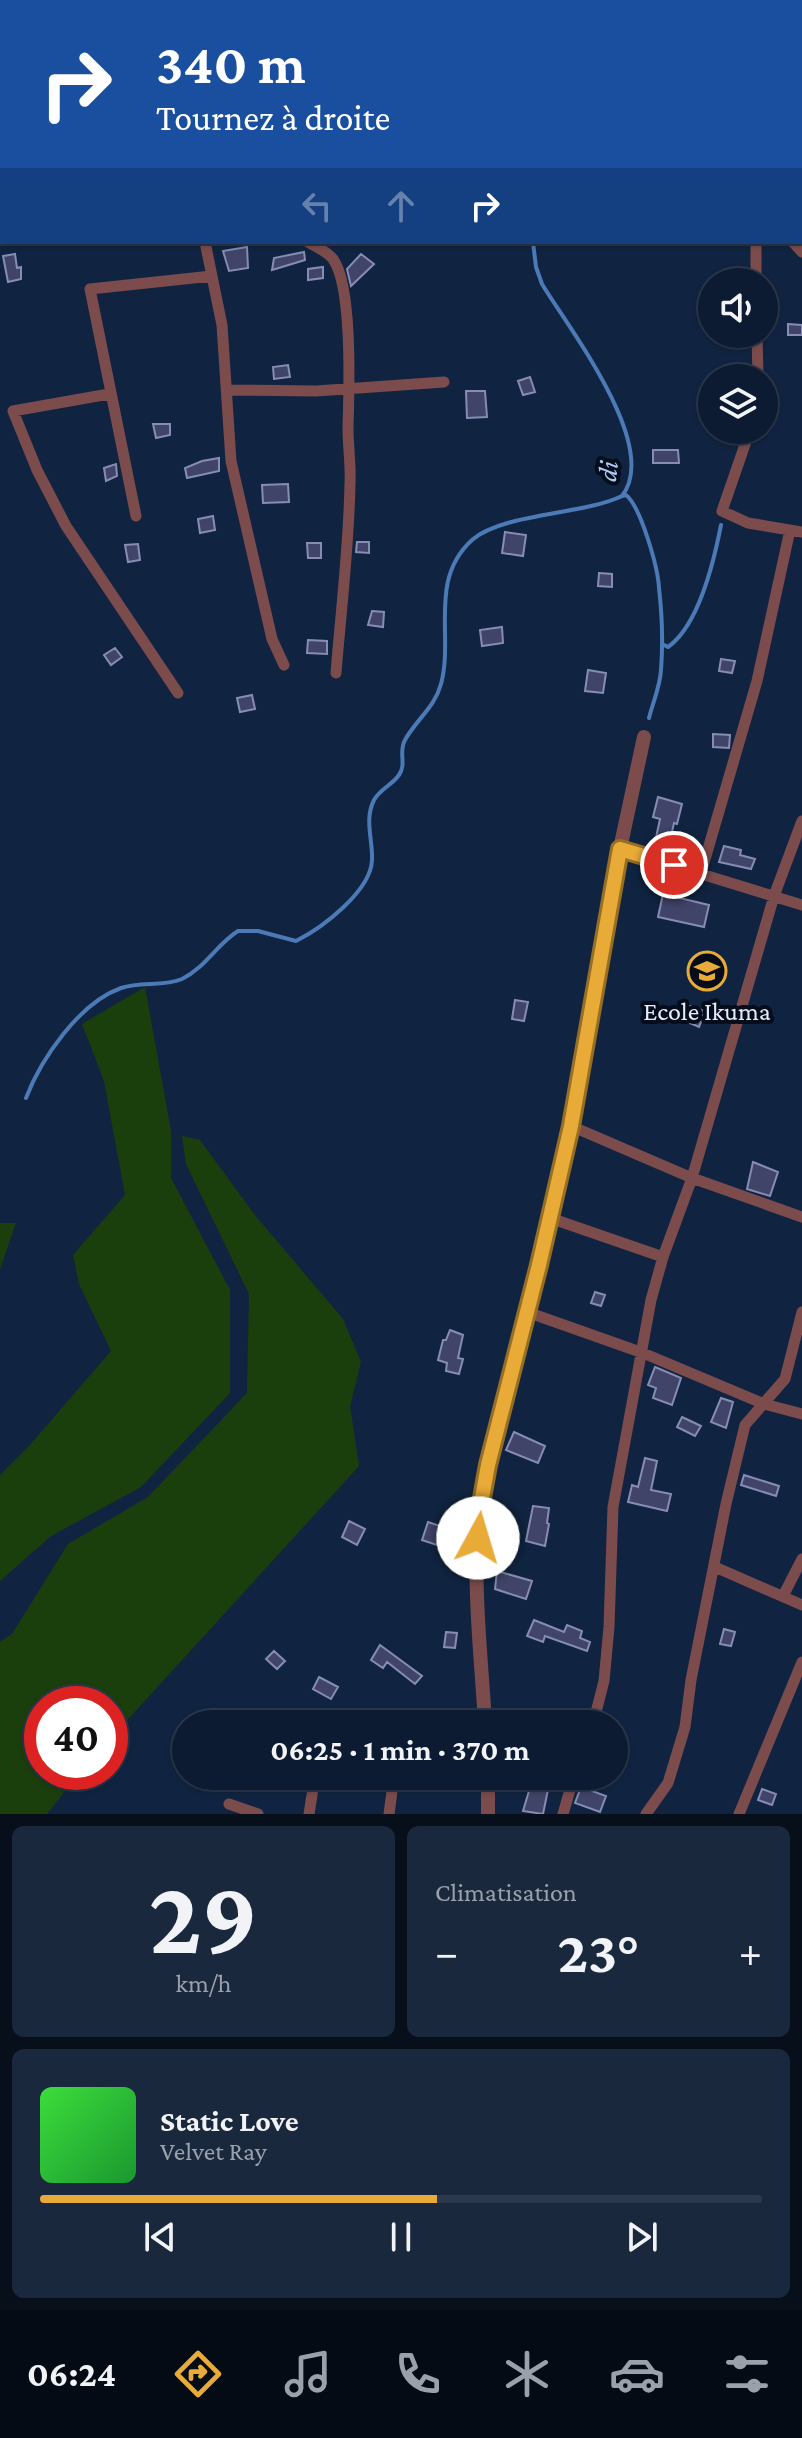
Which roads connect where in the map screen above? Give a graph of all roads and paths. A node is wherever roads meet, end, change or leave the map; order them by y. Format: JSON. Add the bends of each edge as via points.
{"nodes":[{"id":1,"x":205,"y":244,"type":"edge"},
{"id":2,"x":312,"y":244,"type":"edge"},
{"id":3,"x":756,"y":244,"type":"edge"},
{"id":4,"x":756,"y":268,"type":"edge"},
{"id":5,"x":212,"y":276,"type":"junction"},
{"id":6,"x":444,"y":382,"type":"dead end"},
{"id":7,"x":349,"y":389,"type":"junction"},
{"id":8,"x":228,"y":390,"type":"junction"},
{"id":9,"x":109,"y":394,"type":"junction"},
{"id":10,"x":745,"y":444,"type":"edge"},
{"id":11,"x":136,"y":516,"type":"dead end"},
{"id":12,"x":796,"y":531,"type":"edge"},
{"id":13,"x":284,"y":665,"type":"dead end"},
{"id":14,"x":336,"y":673,"type":"dead end"},
{"id":15,"x":178,"y":693,"type":"dead end"},
{"id":16,"x":644,"y":737,"type":"dead end"},
{"id":17,"x":802,"y":821,"type":"edge"},
{"id":18,"x":620,"y":849,"type":"junction"},
{"id":19,"x":701,"y":873,"type":"junction"},
{"id":20,"x":774,"y":896,"type":"junction"},
{"id":21,"x":802,"y":905,"type":"edge"},
{"id":22,"x":571,"y":1126,"type":"junction"},
{"id":23,"x":692,"y":1178,"type":"junction"},
{"id":24,"x":802,"y":1217,"type":"edge"},
{"id":25,"x":550,"y":1218,"type":"junction"},
{"id":26,"x":663,"y":1257,"type":"junction"},
{"id":27,"x":527,"y":1312,"type":"junction"},
{"id":28,"x":802,"y":1312,"type":"edge"},
{"id":29,"x":643,"y":1353,"type":"junction"},
{"id":30,"x":764,"y":1404,"type":"junction"},
{"id":31,"x":802,"y":1414,"type":"edge"},
{"id":32,"x":802,"y":1559,"type":"edge"},
{"id":33,"x":715,"y":1567,"type":"junction"},
{"id":34,"x":783,"y":1596,"type":"junction"},
{"id":35,"x":802,"y":1605,"type":"edge"},
{"id":36,"x":802,"y":1662,"type":"edge"},
{"id":37,"x":484,"y":1710,"type":"edge"},
{"id":38,"x":597,"y":1710,"type":"edge"},
{"id":39,"x":313,"y":1790,"type":"edge"},
{"id":40,"x":392,"y":1790,"type":"edge"},
{"id":41,"x":488,"y":1790,"type":"edge"},
{"id":42,"x":570,"y":1790,"type":"edge"},
{"id":43,"x":229,"y":1804,"type":"dead end"},
{"id":44,"x":258,"y":1814,"type":"edge"},
{"id":45,"x":309,"y":1814,"type":"edge"},
{"id":46,"x":389,"y":1814,"type":"edge"},
{"id":47,"x":488,"y":1814,"type":"edge"},
{"id":48,"x":563,"y":1814,"type":"edge"},
{"id":49,"x":646,"y":1814,"type":"edge"},
{"id":50,"x":739,"y":1814,"type":"edge"}],
"edges":[{"from":1,"to":5,"type":"street"},
{"from":2,"to":7,"type":"street","via":[[333,259],[339,272],[347,316]]},
{"from":3,"to":4,"type":"street"},
{"from":5,"to":8,"type":"street"},
{"from":5,"to":9,"type":"street","via":[[90,289]]},
{"from":6,"to":7,"type":"street"},
{"from":7,"to":8,"type":"street"},
{"from":7,"to":14,"type":"street","via":[[350,482]]},
{"from":8,"to":13,"type":"street","via":[[231,461],[272,639]]},
{"from":9,"to":11,"type":"street"},
{"from":9,"to":15,"type":"street","via":[[13,411],[66,526]]},
{"from":10,"to":12,"type":"street","via":[[722,511],[748,523]]},
{"from":12,"to":19,"type":"street"},
{"from":16,"to":18,"type":"street"},
{"from":17,"to":20,"type":"street"},
{"from":18,"to":19,"type":"street"},
{"from":18,"to":22,"type":"street"},
{"from":19,"to":20,"type":"street"},
{"from":20,"to":21,"type":"street"},
{"from":20,"to":23,"type":"street"},
{"from":22,"to":23,"type":"street"},
{"from":22,"to":25,"type":"street"},
{"from":23,"to":24,"type":"street"},
{"from":23,"to":26,"type":"street"},
{"from":25,"to":26,"type":"street"},
{"from":25,"to":27,"type":"street"},
{"from":26,"to":29,"type":"street"},
{"from":27,"to":29,"type":"street"},
{"from":27,"to":37,"type":"street","via":[[478,1520]]},
{"from":28,"to":30,"type":"street","via":[[785,1379]]},
{"from":29,"to":30,"type":"street"},
{"from":29,"to":38,"type":"street","via":[[613,1507],[608,1640]]},
{"from":30,"to":31,"type":"street"},
{"from":30,"to":33,"type":"street","via":[[745,1425]]},
{"from":32,"to":34,"type":"street"},
{"from":33,"to":34,"type":"street"},
{"from":33,"to":49,"type":"street","via":[[676,1762]]},
{"from":34,"to":35,"type":"street"},
{"from":36,"to":50,"type":"street"},
{"from":39,"to":45,"type":"street"},
{"from":40,"to":46,"type":"street"},
{"from":41,"to":47,"type":"street"},
{"from":42,"to":48,"type":"street"},
{"from":43,"to":44,"type":"street"}]}
